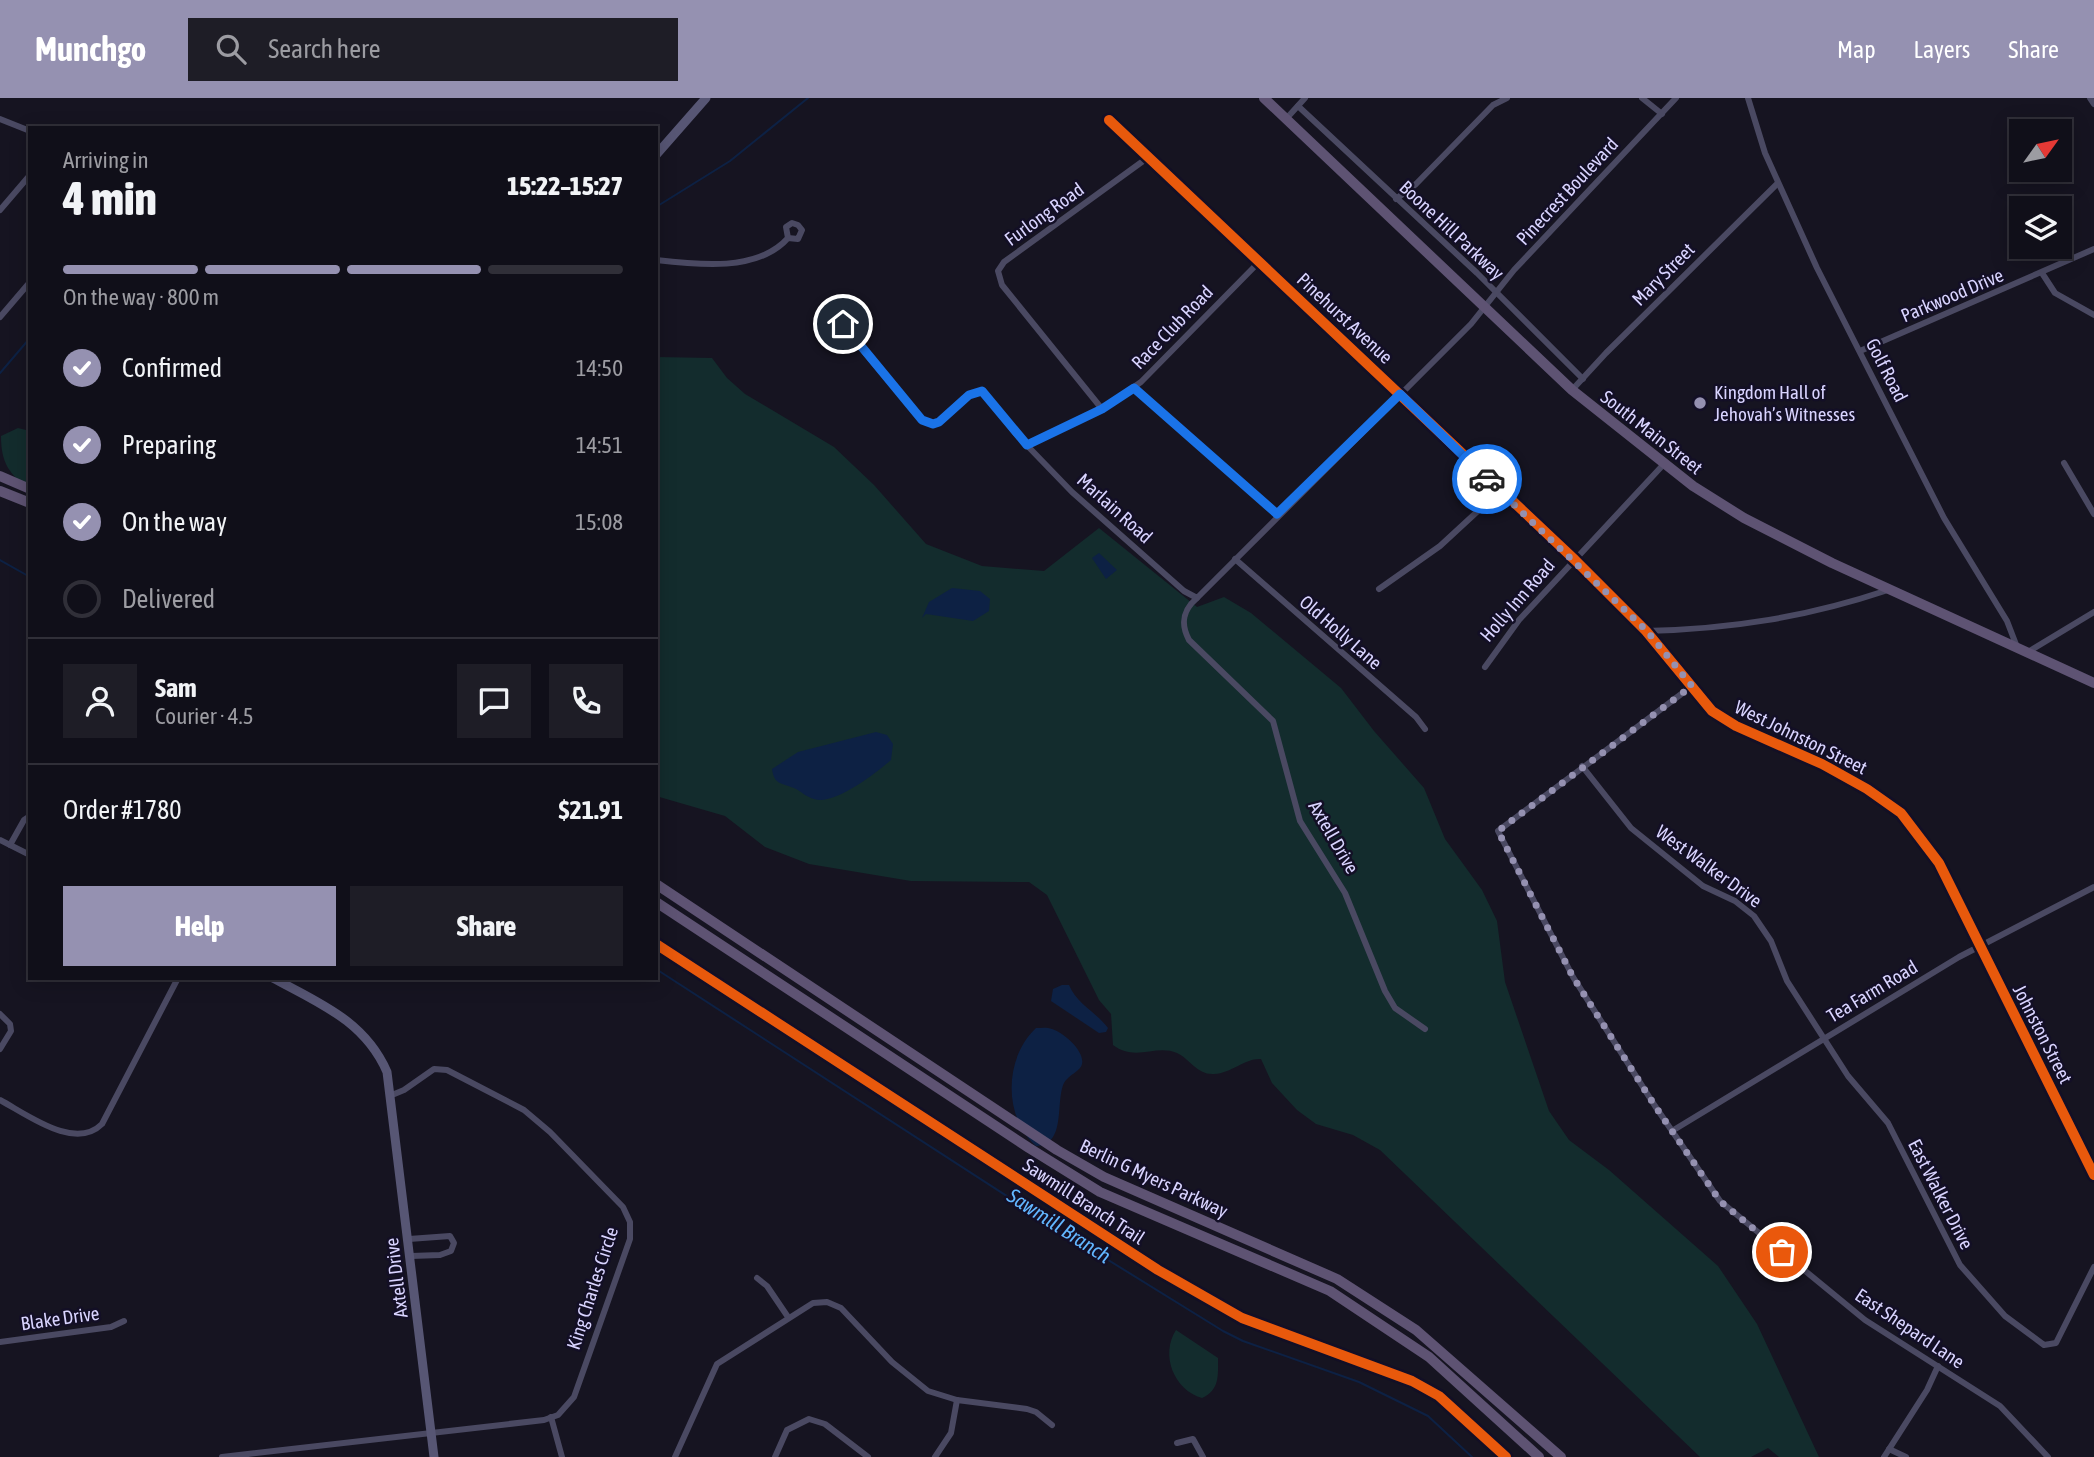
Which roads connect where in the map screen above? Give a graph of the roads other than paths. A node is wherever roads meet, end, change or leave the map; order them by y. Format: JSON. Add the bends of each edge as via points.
{"nodes":[{"id":1,"x":706,"y":98,"type":"edge"},
{"id":2,"x":1264,"y":98,"type":"edge"},
{"id":3,"x":1305,"y":98,"type":"edge"},
{"id":4,"x":1507,"y":98,"type":"edge"},
{"id":5,"x":1642,"y":98,"type":"edge"},
{"id":6,"x":1676,"y":98,"type":"edge"},
{"id":7,"x":1748,"y":98,"type":"edge"},
{"id":8,"x":2090,"y":98,"type":"edge"},
{"id":9,"x":2094,"y":104,"type":"edge"},
{"id":10,"x":1298,"y":106,"type":"junction"},
{"id":11,"x":1662,"y":114,"type":"junction"},
{"id":12,"x":0,"y":119,"type":"edge"},
{"id":13,"x":1286,"y":119,"type":"junction"},
{"id":14,"x":1109,"y":120,"type":"dead end"},
{"id":15,"x":28,"y":130,"type":"edge"},
{"id":16,"x":658,"y":153,"type":"edge"},
{"id":17,"x":1150,"y":156,"type":"junction"},
{"id":18,"x":28,"y":176,"type":"edge"},
{"id":19,"x":1778,"y":183,"type":"junction"},
{"id":20,"x":1396,"y":199,"type":"junction"},
{"id":21,"x":0,"y":209,"type":"edge"},
{"id":22,"x":788,"y":239,"type":"dead end"},
{"id":23,"x":2094,"y":249,"type":"edge"},
{"id":24,"x":658,"y":260,"type":"edge"},
{"id":25,"x":1260,"y":261,"type":"junction"},
{"id":26,"x":2042,"y":273,"type":"junction"},
{"id":27,"x":28,"y":284,"type":"edge"},
{"id":28,"x":1495,"y":291,"type":"junction"},
{"id":29,"x":1484,"y":307,"type":"junction"},
{"id":30,"x":2094,"y":315,"type":"edge"},
{"id":31,"x":0,"y":317,"type":"edge"},
{"id":32,"x":838,"y":321,"type":"dead end"},
{"id":33,"x":1860,"y":351,"type":"junction"},
{"id":34,"x":1583,"y":379,"type":"junction"},
{"id":35,"x":1134,"y":388,"type":"junction"},
{"id":36,"x":1572,"y":390,"type":"junction"},
{"id":37,"x":1400,"y":394,"type":"junction"},
{"id":38,"x":1102,"y":409,"type":"junction"},
{"id":39,"x":1027,"y":445,"type":"junction"},
{"id":40,"x":2064,"y":463,"type":"dead end"},
{"id":41,"x":1663,"y":465,"type":"junction"},
{"id":42,"x":0,"y":477,"type":"edge"},
{"id":43,"x":1496,"y":487,"type":"junction"},
{"id":44,"x":28,"y":488,"type":"edge"},
{"id":45,"x":0,"y":491,"type":"edge"},
{"id":46,"x":28,"y":502,"type":"edge"},
{"id":47,"x":1277,"y":514,"type":"junction"},
{"id":48,"x":2094,"y":514,"type":"edge"},
{"id":49,"x":1236,"y":559,"type":"junction"},
{"id":50,"x":1575,"y":560,"type":"junction"},
{"id":51,"x":1379,"y":589,"type":"dead end"},
{"id":52,"x":1890,"y":589,"type":"junction"},
{"id":53,"x":1197,"y":598,"type":"junction"},
{"id":54,"x":2094,"y":612,"type":"edge"},
{"id":55,"x":1647,"y":631,"type":"junction"},
{"id":56,"x":2023,"y":650,"type":"junction"},
{"id":57,"x":1485,"y":667,"type":"dead end"},
{"id":58,"x":2094,"y":683,"type":"edge"},
{"id":59,"x":1692,"y":686,"type":"junction"},
{"id":60,"x":1425,"y":729,"type":"dead end"},
{"id":61,"x":1582,"y":766,"type":"junction"},
{"id":62,"x":28,"y":817,"type":"edge"},
{"id":63,"x":0,"y":840,"type":"edge"},
{"id":64,"x":10,"y":845,"type":"junction"},
{"id":65,"x":28,"y":854,"type":"edge"},
{"id":66,"x":658,"y":885,"type":"edge"},
{"id":67,"x":2094,"y":887,"type":"edge"},
{"id":68,"x":658,"y":903,"type":"edge"},
{"id":69,"x":1979,"y":947,"type":"junction"},
{"id":70,"x":177,"y":980,"type":"edge"},
{"id":71,"x":277,"y":980,"type":"edge"},
{"id":72,"x":0,"y":1014,"type":"edge"},
{"id":73,"x":1425,"y":1029,"type":"dead end"},
{"id":74,"x":1825,"y":1038,"type":"junction"},
{"id":75,"x":0,"y":1049,"type":"edge"},
{"id":76,"x":926,"y":1061,"type":"junction"},
{"id":77,"x":917,"y":1074,"type":"junction"},
{"id":78,"x":392,"y":1095,"type":"junction"},
{"id":79,"x":0,"y":1100,"type":"edge"},
{"id":80,"x":1672,"y":1131,"type":"junction"},
{"id":81,"x":2094,"y":1175,"type":"edge"},
{"id":82,"x":409,"y":1239,"type":"junction"},
{"id":83,"x":411,"y":1256,"type":"junction"},
{"id":84,"x":2094,"y":1267,"type":"edge"},
{"id":85,"x":757,"y":1278,"type":"dead end"},
{"id":86,"x":788,"y":1317,"type":"junction"},
{"id":87,"x":124,"y":1321,"type":"dead end"},
{"id":88,"x":0,"y":1342,"type":"edge"},
{"id":89,"x":1938,"y":1366,"type":"junction"},
{"id":90,"x":957,"y":1400,"type":"junction"},
{"id":91,"x":551,"y":1417,"type":"junction"},
{"id":92,"x":1052,"y":1425,"type":"dead end"},
{"id":93,"x":431,"y":1432,"type":"junction"},
{"id":94,"x":1177,"y":1443,"type":"dead end"},
{"id":95,"x":1889,"y":1449,"type":"junction"},
{"id":96,"x":222,"y":1457,"type":"edge"},
{"id":97,"x":434,"y":1457,"type":"edge"},
{"id":98,"x":562,"y":1457,"type":"edge"},
{"id":99,"x":675,"y":1457,"type":"edge"},
{"id":100,"x":775,"y":1457,"type":"edge"},
{"id":101,"x":868,"y":1457,"type":"edge"},
{"id":102,"x":935,"y":1457,"type":"edge"},
{"id":103,"x":1203,"y":1457,"type":"edge"},
{"id":104,"x":1539,"y":1457,"type":"edge"},
{"id":105,"x":1561,"y":1457,"type":"edge"},
{"id":106,"x":1884,"y":1457,"type":"edge"},
{"id":107,"x":1906,"y":1457,"type":"edge"},
{"id":108,"x":2048,"y":1457,"type":"edge"}],
"edges":[{"from":1,"to":16,"type":"street"},
{"from":2,"to":13,"type":"main road","name":"South Main Street"},
{"from":3,"to":10,"type":"street"},
{"from":4,"to":20,"type":"street","via":[[1493,105]]},
{"from":5,"to":11,"type":"street"},
{"from":6,"to":11,"type":"street","name":"Pinecrest Boulevard"},
{"from":7,"to":19,"type":"street","name":"Golf Road"},
{"from":8,"to":9,"type":"street"},
{"from":10,"to":13,"type":"street"},
{"from":10,"to":20,"type":"street","name":"Boone Hill Parkway"},
{"from":11,"to":28,"type":"street","name":"Pinecrest Boulevard"},
{"from":12,"to":15,"type":"street"},
{"from":13,"to":29,"type":"main road","name":"South Main Street"},
{"from":14,"to":17,"type":"street","name":"Pinehurst Avenue"},
{"from":17,"to":25,"type":"street","name":"Pinehurst Avenue"},
{"from":17,"to":38,"type":"street","name":"Furlong Road","via":[[1004,262],[998,271],[1002,285]]},
{"from":18,"to":21,"type":"street"},
{"from":19,"to":33,"type":"street","name":"Golf Road"},
{"from":19,"to":34,"type":"street","name":"Mary Street"},
{"from":20,"to":28,"type":"street","name":"Boone Hill Parkway"},
{"from":22,"to":24,"type":"street","via":[[773,253],[755,260]]},
{"from":23,"to":26,"type":"street","name":"Parkwood Drive"},
{"from":25,"to":35,"type":"street","name":"Race Club Road"},
{"from":25,"to":37,"type":"street","name":"Pinehurst Avenue"},
{"from":26,"to":30,"type":"street","via":[[2055,293]]},
{"from":26,"to":33,"type":"street","name":"Parkwood Drive"},
{"from":27,"to":31,"type":"street"},
{"from":28,"to":29,"type":"street","name":"Pinecrest Boulevard"},
{"from":28,"to":34,"type":"street","name":"Boone Hill Parkway"},
{"from":29,"to":36,"type":"main road","name":"South Main Street"},
{"from":29,"to":37,"type":"street","name":"Pinecrest Boulevard"},
{"from":32,"to":39,"type":"street","name":"Marlain Road","via":[[922,420],[939,422],[969,395],[982,391]]},
{"from":33,"to":56,"type":"street","name":"Golf Road","via":[[1944,518]]},
{"from":34,"to":36,"type":"street","name":"Mary Street"},
{"from":35,"to":38,"type":"street","name":"Race Club Road"},
{"from":35,"to":47,"type":"street"},
{"from":36,"to":41,"type":"main road","name":"South Main Street"},
{"from":37,"to":43,"type":"street","name":"Pinehurst Avenue"},
{"from":37,"to":47,"type":"street","name":"Pinecrest Boulevard"},
{"from":38,"to":39,"type":"street","name":"Race Club Road"},
{"from":39,"to":53,"type":"street","name":"Marlain Road","via":[[1072,492]]},
{"from":40,"to":48,"type":"street"},
{"from":41,"to":50,"type":"street","name":"Holly Inn Road"},
{"from":41,"to":52,"type":"main road","name":"South Main Street","via":[[1744,518]]},
{"from":42,"to":44,"type":"main road"},
{"from":43,"to":50,"type":"street","name":"Pinehurst Avenue"},
{"from":43,"to":51,"type":"street","via":[[1492,498],[1440,545]]},
{"from":45,"to":46,"type":"main road"},
{"from":47,"to":49,"type":"street","name":"Pinecrest Boulevard"},
{"from":49,"to":53,"type":"street","name":"Pinecrest Boulevard"},
{"from":49,"to":60,"type":"street","name":"Old Holly Lane"},
{"from":50,"to":55,"type":"street","name":"Pinehurst Avenue"},
{"from":50,"to":57,"type":"street","name":"Holly Inn Road","via":[[1519,620]]},
{"from":52,"to":55,"type":"street","via":[[1776,621]]},
{"from":52,"to":56,"type":"main road","name":"South Main Street"},
{"from":53,"to":73,"type":"street","name":"Axtell Drive","via":[[1185,613],[1183,625],[1189,640],[1273,720],[1300,821],[1345,893],[1395,1008]]},
{"from":54,"to":56,"type":"street"},
{"from":55,"to":59,"type":"street","name":"West Johnston Street"},
{"from":56,"to":58,"type":"main road","name":"South Main Street"},
{"from":59,"to":61,"type":"street"},
{"from":59,"to":69,"type":"street","name":"West Johnston Street","via":[[1727,722],[1822,764],[1901,813],[1939,863]]},
{"from":61,"to":74,"type":"street","name":"West Walker Drive","via":[[1631,828],[1703,886],[1754,916],[1771,941],[1787,981]]},
{"from":61,"to":80,"type":"street","name":"East Shepard Lane","via":[[1498,831],[1573,977]]},
{"from":62,"to":64,"type":"street"},
{"from":63,"to":64,"type":"street"},
{"from":64,"to":65,"type":"street"},
{"from":66,"to":76,"type":"main road","name":"Berlin G Myers Parkway"},
{"from":67,"to":69,"type":"street","name":"Tea Farm Road"},
{"from":68,"to":77,"type":"main road","name":"Berlin G Myers Parkway"},
{"from":69,"to":74,"type":"street","name":"Tea Farm Road"},
{"from":69,"to":81,"type":"street","name":"Johnston Street"},
{"from":70,"to":79,"type":"street","via":[[103,1124],[92,1133],[64,1132]]},
{"from":71,"to":78,"type":"street","via":[[358,1028],[383,1062]]},
{"from":72,"to":75,"type":"street","via":[[11,1031]]},
{"from":74,"to":80,"type":"street","name":"Tea Farm Road"},
{"from":74,"to":84,"type":"street","name":"East Walker Drive","via":[[1848,1076],[1888,1123],[1959,1265],[2005,1316],[2049,1346],[2059,1340]]},
{"from":76,"to":77,"type":"main road"},
{"from":76,"to":105,"type":"main road","name":"Berlin G Myers Parkway","via":[[1104,1177],[1337,1279],[1416,1330]]},
{"from":77,"to":104,"type":"main road","name":"Berlin G Myers Parkway","via":[[1100,1192],[1330,1291],[1429,1357]]},
{"from":78,"to":82,"type":"street","name":"Axtell Drive"},
{"from":78,"to":91,"type":"street","name":"King Charles Circle","via":[[434,1069],[467,1080],[533,1117],[623,1207],[631,1231],[617,1278],[574,1397]]},
{"from":80,"to":89,"type":"street","name":"East Shepard Lane","via":[[1720,1201],[1865,1320]]},
{"from":82,"to":83,"type":"street","name":"Axtell Drive"},
{"from":82,"to":83,"type":"street","via":[[450,1236],[454,1243],[444,1254]]},
{"from":83,"to":93,"type":"street","name":"Axtell Drive"},
{"from":85,"to":86,"type":"street"},
{"from":86,"to":90,"type":"street","via":[[813,1303],[834,1304],[909,1378],[928,1391]]},
{"from":86,"to":99,"type":"street","via":[[717,1364]]},
{"from":87,"to":88,"type":"street","name":"Blake Drive"},
{"from":89,"to":95,"type":"street"},
{"from":89,"to":108,"type":"street","name":"East Shepard Lane","via":[[2000,1406]]},
{"from":90,"to":92,"type":"street","via":[[1027,1409]]},
{"from":90,"to":102,"type":"street","via":[[951,1433]]},
{"from":91,"to":93,"type":"street"},
{"from":91,"to":98,"type":"street"},
{"from":93,"to":96,"type":"street"},
{"from":93,"to":97,"type":"street","name":"Axtell Drive"},
{"from":94,"to":103,"type":"street","via":[[1193,1439]]},
{"from":95,"to":106,"type":"street"},
{"from":95,"to":107,"type":"street"},
{"from":100,"to":101,"type":"street","via":[[787,1430],[809,1419],[825,1424]]}]}
